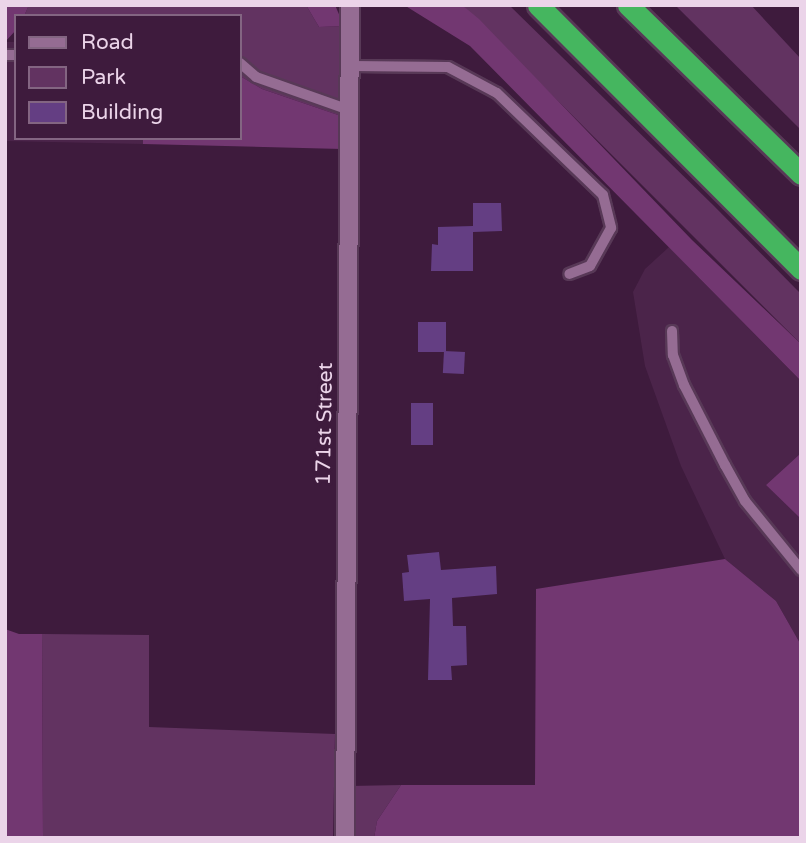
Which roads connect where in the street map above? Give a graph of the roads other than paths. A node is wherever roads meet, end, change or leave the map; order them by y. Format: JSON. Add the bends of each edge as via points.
{"nodes":[{"id":1,"x":538,"y":5,"type":"edge"},
{"id":2,"x":628,"y":5,"type":"edge"},
{"id":3,"x":351,"y":8,"type":"edge"},
{"id":4,"x":242,"y":65,"type":"edge"},
{"id":5,"x":352,"y":66,"type":"junction"},
{"id":6,"x":352,"y":111,"type":"junction"},
{"id":7,"x":801,"y":174,"type":"edge"},
{"id":8,"x":801,"y":269,"type":"edge"},
{"id":9,"x":569,"y":274,"type":"dead end"},
{"id":10,"x":673,"y":331,"type":"dead end"},
{"id":11,"x":801,"y":570,"type":"edge"},
{"id":12,"x":345,"y":838,"type":"edge"}],
"edges":[{"from":1,"to":8,"type":"highway"},
{"from":2,"to":7,"type":"highway"},
{"from":3,"to":5,"type":"street","name":"171st Street"},
{"from":4,"to":6,"type":"lane","via":[[256,77]]},
{"from":5,"to":6,"type":"street","name":"171st Street"},
{"from":5,"to":9,"type":"lane","via":[[448,67],[497,93],[584,176],[603,195],[611,228],[590,266]]},
{"from":6,"to":12,"type":"street","name":"171st Street"},
{"from":10,"to":11,"type":"lane","via":[[673,355],[684,385],[725,465],[744,500]]}]}
